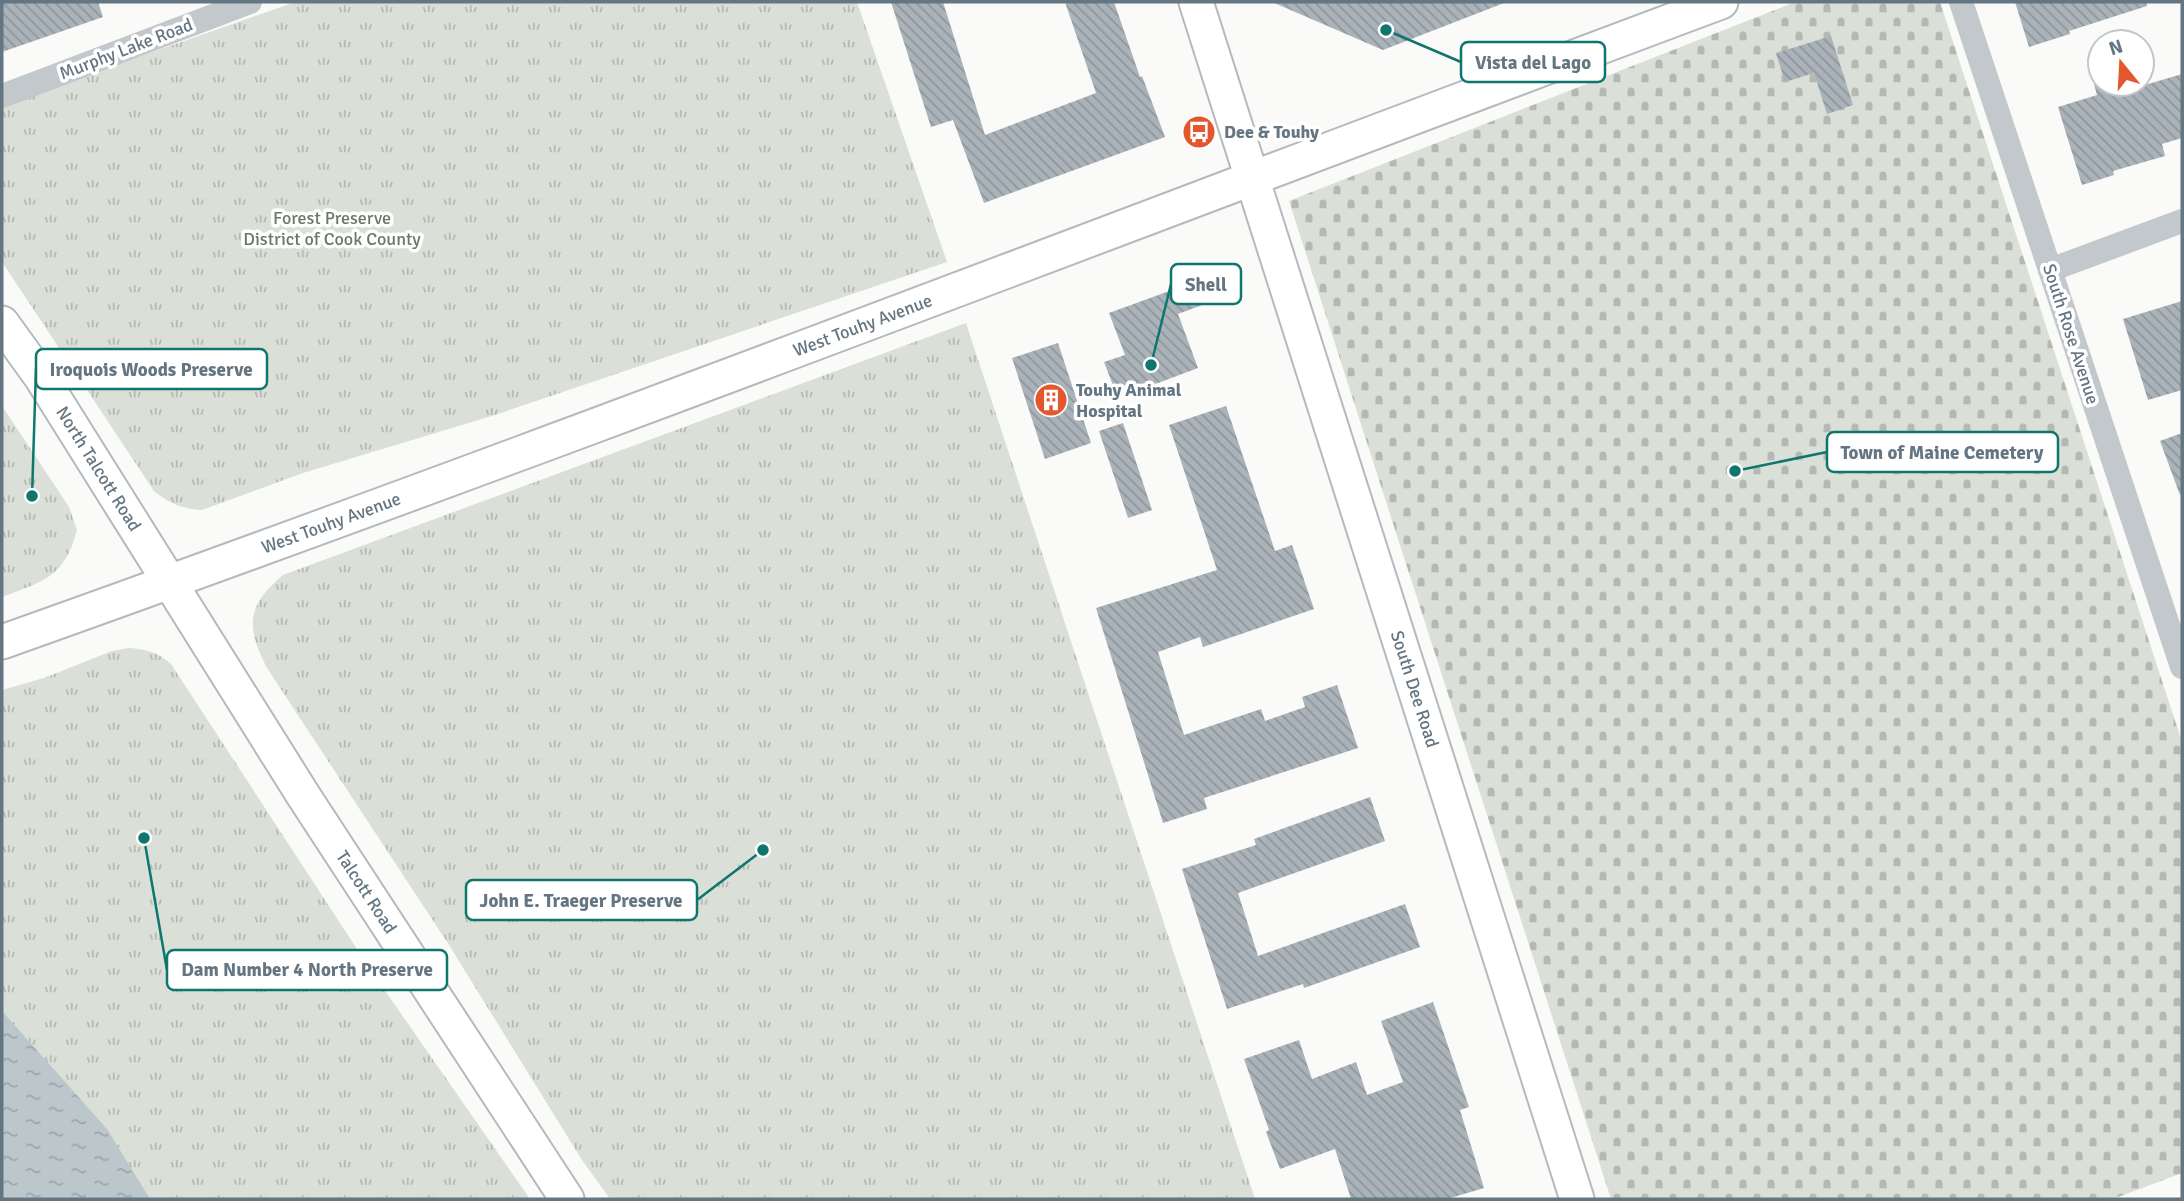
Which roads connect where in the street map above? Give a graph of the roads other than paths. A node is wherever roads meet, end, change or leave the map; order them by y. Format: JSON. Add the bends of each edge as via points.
{"nodes":[{"id":1,"x":250,"y":2,"type":"edge"},
{"id":2,"x":1196,"y":2,"type":"edge"},
{"id":3,"x":1721,"y":2,"type":"edge"},
{"id":4,"x":1961,"y":2,"type":"edge"},
{"id":5,"x":2,"y":96,"type":"edge"},
{"id":6,"x":1253,"y":178,"type":"junction"},
{"id":7,"x":2182,"y":221,"type":"edge"},
{"id":8,"x":2050,"y":270,"type":"junction"},
{"id":9,"x":2,"y":323,"type":"edge"},
{"id":10,"x":171,"y":582,"type":"junction"},
{"id":11,"x":2176,"y":624,"type":"edge"},
{"id":12,"x":2,"y":642,"type":"edge"},
{"id":13,"x":2182,"y":667,"type":"edge"},
{"id":14,"x":567,"y":1199,"type":"edge"},
{"id":15,"x":1577,"y":1199,"type":"edge"}],
"edges":[{"from":1,"to":5,"type":"street","name":"Murphy Lake Road"},
{"from":2,"to":6,"type":"main road","name":"South Dee Road"},
{"from":3,"to":6,"type":"main road","name":"West Touhy Avenue"},
{"from":4,"to":8,"type":"street","name":"South Rose Avenue"},
{"from":6,"to":10,"type":"main road","name":"West Touhy Avenue"},
{"from":6,"to":15,"type":"main road","name":"South Dee Road"},
{"from":7,"to":8,"type":"street"},
{"from":8,"to":11,"type":"street","name":"South Rose Avenue"},
{"from":9,"to":10,"type":"main road","name":"North Talcott Road"},
{"from":10,"to":12,"type":"main road","name":"West Touhy Avenue"},
{"from":10,"to":14,"type":"main road","name":"Talcott Road","via":[[303,795]]},
{"from":11,"to":13,"type":"street","name":"South Rose Avenue"}]}
